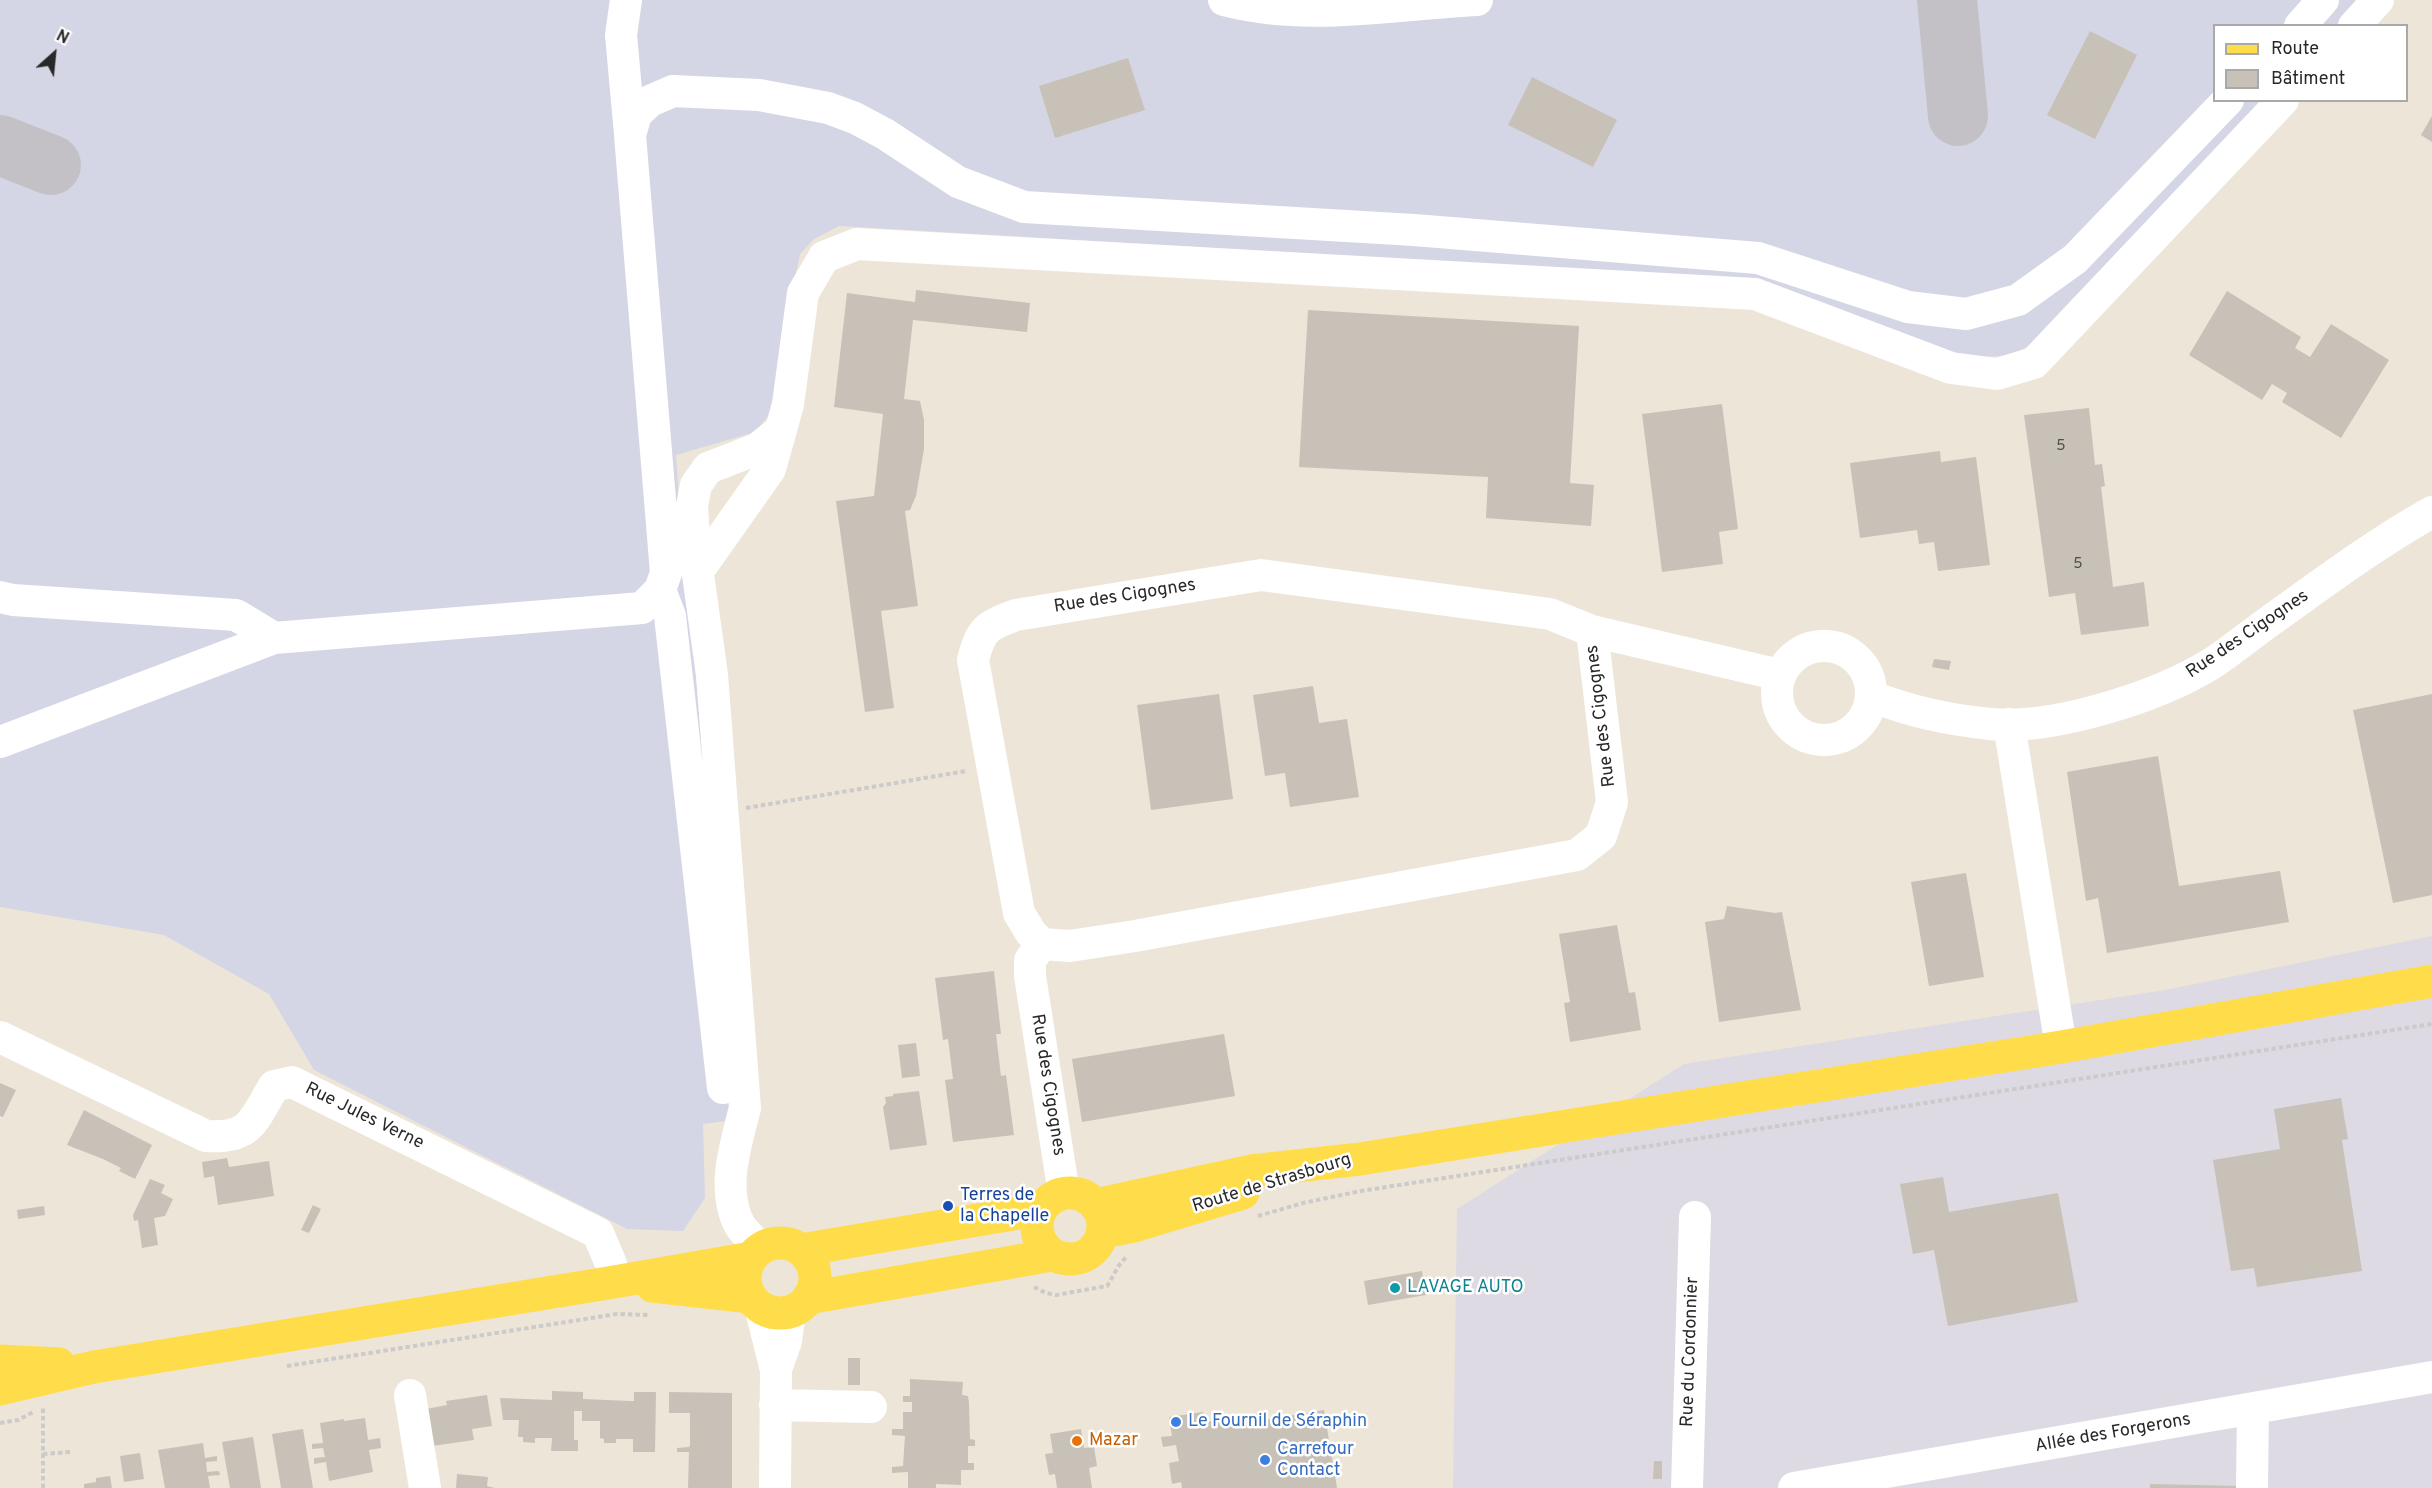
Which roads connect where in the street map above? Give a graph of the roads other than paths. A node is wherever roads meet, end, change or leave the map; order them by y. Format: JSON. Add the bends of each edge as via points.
{"nodes":[{"id":1,"x":626,"y":0,"type":"edge"},
{"id":2,"x":1224,"y":0,"type":"edge"},
{"id":3,"x":1477,"y":0,"type":"edge"},
{"id":4,"x":2323,"y":0,"type":"edge"},
{"id":5,"x":2378,"y":0,"type":"edge"},
{"id":6,"x":2302,"y":24,"type":"edge"},
{"id":7,"x":2356,"y":24,"type":"edge"},
{"id":8,"x":2226,"y":102,"type":"edge"},
{"id":9,"x":2281,"y":102,"type":"edge"},
{"id":10,"x":630,"y":135,"type":"junction"},
{"id":11,"x":781,"y":430,"type":"junction"},
{"id":12,"x":2432,"y":512,"type":"edge"},
{"id":13,"x":698,"y":571,"type":"junction"},
{"id":14,"x":660,"y":590,"type":"junction"},
{"id":15,"x":0,"y":597,"type":"edge"},
{"id":16,"x":1592,"y":631,"type":"junction"},
{"id":17,"x":274,"y":638,"type":"junction"},
{"id":18,"x":1780,"y":675,"type":"junction"},
{"id":19,"x":1871,"y":696,"type":"junction"},
{"id":20,"x":2009,"y":723,"type":"junction"},
{"id":21,"x":0,"y":742,"type":"edge"},
{"id":22,"x":1042,"y":944,"type":"junction"},
{"id":23,"x":2432,"y":981,"type":"edge"},
{"id":24,"x":0,"y":1036,"type":"edge"},
{"id":25,"x":2061,"y":1047,"type":"junction"},
{"id":26,"x":732,"y":1160,"type":"junction"},
{"id":27,"x":1053,"y":1201,"type":"junction"},
{"id":28,"x":1695,"y":1217,"type":"dead end"},
{"id":29,"x":1099,"y":1219,"type":"junction"},
{"id":30,"x":801,"y":1250,"type":"junction"},
{"id":31,"x":756,"y":1253,"type":"junction"},
{"id":32,"x":1052,"y":1255,"type":"junction"},
{"id":33,"x":614,"y":1282,"type":"junction"},
{"id":34,"x":777,"y":1303,"type":"junction"},
{"id":35,"x":0,"y":1360,"type":"edge"},
{"id":36,"x":94,"y":1366,"type":"junction"},
{"id":37,"x":2432,"y":1377,"type":"edge"},
{"id":38,"x":0,"y":1389,"type":"edge"},
{"id":39,"x":410,"y":1395,"type":"dead end"},
{"id":40,"x":775,"y":1405,"type":"junction"},
{"id":41,"x":871,"y":1407,"type":"dead end"},
{"id":42,"x":2253,"y":1409,"type":"junction"},
{"id":43,"x":425,"y":1488,"type":"edge"},
{"id":44,"x":775,"y":1488,"type":"edge"},
{"id":45,"x":1688,"y":1488,"type":"edge"},
{"id":46,"x":1794,"y":1488,"type":"edge"},
{"id":47,"x":2252,"y":1488,"type":"edge"}],
"edges":[{"from":1,"to":10,"type":"street","via":[[621,35]]},
{"from":2,"to":3,"type":"street","via":[[1276,10],[1339,10]]},
{"from":4,"to":6,"type":"street"},
{"from":5,"to":7,"type":"street"},
{"from":8,"to":10,"type":"street","via":[[2075,259],[2018,300],[1966,314],[1908,307],[1758,258],[1414,230],[1024,207],[958,182],[855,117],[759,95],[673,91],[651,101],[636,114]]},
{"from":9,"to":11,"type":"street","via":[[2034,363],[1997,374],[1951,368],[1755,294],[857,244],[824,257],[803,293]]},
{"from":10,"to":14,"type":"street","via":[[666,573]]},
{"from":11,"to":13,"type":"street","via":[[770,469]]},
{"from":11,"to":13,"type":"street","via":[[757,448],[708,468],[696,485],[692,506]]},
{"from":12,"to":20,"type":"street","name":"Rue des Cigognes","via":[[2389,536],[2211,663],[2179,681],[2076,715]]},
{"from":13,"to":26,"type":"street","via":[[712,675],[745,1108]]},
{"from":14,"to":17,"type":"street","via":[[642,608]]},
{"from":14,"to":26,"type":"street","via":[[670,616]]},
{"from":15,"to":17,"type":"street","via":[[236,615]]},
{"from":16,"to":18,"type":"street","name":"Rue des Cigognes"},
{"from":16,"to":22,"type":"street","name":"Rue des Cigognes","via":[[1612,802],[1601,836],[1577,855],[1136,936],[1070,946]]},
{"from":16,"to":22,"type":"street","name":"Rue des Cigognes","via":[[1550,614],[1261,575],[1016,615],[990,624],[979,638],[973,660],[1019,913]]},
{"from":17,"to":21,"type":"street"},
{"from":18,"to":19,"type":"street","via":[[1801,652],[1816,646],[1832,647],[1857,660],[1870,683]]},
{"from":18,"to":19,"type":"street","via":[[1776,691],[1786,721],[1797,732],[1812,738],[1828,740],[1857,726]]},
{"from":19,"to":20,"type":"street","name":"Rue des Cigognes","via":[[1895,706],[1957,719]]},
{"from":20,"to":25,"type":"street"},
{"from":22,"to":27,"type":"street","name":"Rue des Cigognes","via":[[1030,960],[1030,976]]},
{"from":23,"to":25,"type":"main road","name":"Route de Strasbourg"},
{"from":24,"to":33,"type":"street","name":"Rue Jules Verne","via":[[206,1136],[227,1138],[245,1130],[274,1086],[292,1082],[598,1233]]},
{"from":25,"to":29,"type":"main road","name":"Route de Strasbourg","via":[[1360,1159],[1134,1226]]},
{"from":26,"to":31,"type":"street","via":[[732,1204]]},
{"from":27,"to":29,"type":"main road","via":[[1081,1195]]},
{"from":27,"to":30,"type":"main road"},
{"from":27,"to":32,"type":"main road","via":[[1037,1228],[1039,1239]]},
{"from":28,"to":45,"type":"street","name":"Rue du Cordonnier"},
{"from":29,"to":32,"type":"main road","via":[[1093,1251],[1083,1257],[1062,1259]]},
{"from":30,"to":31,"type":"main road","via":[[781,1243]]},
{"from":30,"to":34,"type":"main road","via":[[813,1267],[813,1289]]},
{"from":31,"to":33,"type":"main road"},
{"from":31,"to":34,"type":"main road","via":[[745,1277]]},
{"from":32,"to":34,"type":"main road"},
{"from":33,"to":34,"type":"main road"},
{"from":33,"to":36,"type":"main road"},
{"from":34,"to":40,"type":"street"},
{"from":35,"to":36,"type":"main road"},
{"from":36,"to":38,"type":"main road"},
{"from":37,"to":42,"type":"street","name":"Allée des Forgerons"},
{"from":39,"to":43,"type":"street"},
{"from":40,"to":41,"type":"street"},
{"from":40,"to":44,"type":"street"},
{"from":42,"to":46,"type":"street","name":"Allée des Forgerons"},
{"from":42,"to":47,"type":"street"}]}
